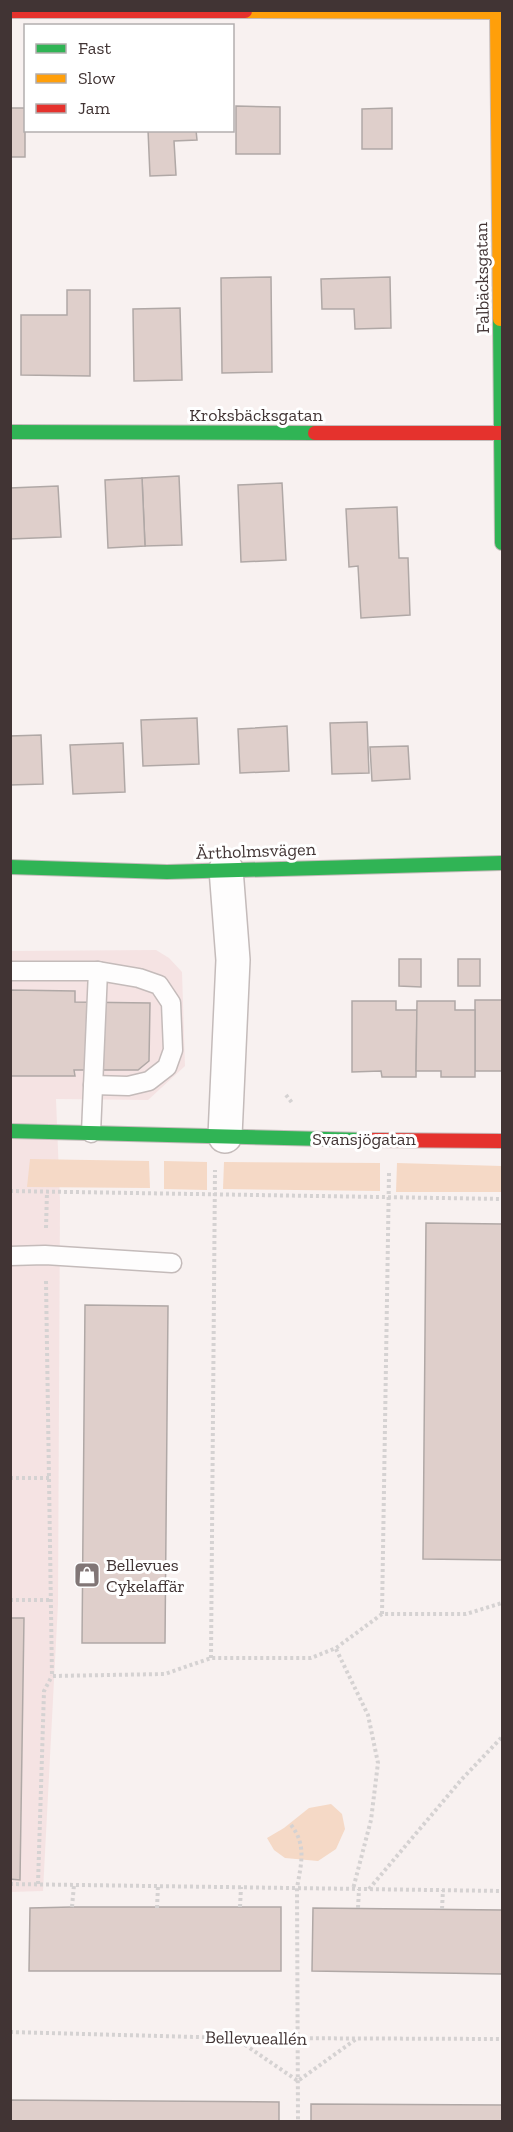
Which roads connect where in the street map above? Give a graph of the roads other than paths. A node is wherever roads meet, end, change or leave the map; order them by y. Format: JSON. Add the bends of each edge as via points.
{"nodes":[{"id":1,"x":10,"y":10,"type":"edge"},
{"id":2,"x":500,"y":12,"type":"edge"},
{"id":3,"x":10,"y":432,"type":"edge"},
{"id":4,"x":502,"y":433,"type":"edge"},
{"id":5,"x":502,"y":543,"type":"edge"},
{"id":6,"x":502,"y":862,"type":"edge"},
{"id":7,"x":10,"y":867,"type":"edge"},
{"id":8,"x":226,"y":870,"type":"junction"},
{"id":9,"x":10,"y":971,"type":"edge"},
{"id":10,"x":98,"y":971,"type":"junction"},
{"id":11,"x":93,"y":1085,"type":"junction"},
{"id":12,"x":10,"y":1131,"type":"edge"},
{"id":13,"x":91,"y":1133,"type":"junction"},
{"id":14,"x":220,"y":1136,"type":"junction"},
{"id":15,"x":502,"y":1140,"type":"edge"},
{"id":16,"x":10,"y":1256,"type":"edge"},
{"id":17,"x":172,"y":1263,"type":"dead end"}],
"edges":[{"from":1,"to":2,"type":"street"},
{"from":2,"to":4,"type":"street","name":"Falbäcksgatan"},
{"from":3,"to":4,"type":"street","name":"Kroksbäcksgatan"},
{"from":4,"to":5,"type":"street","name":"Falbäcksgatan"},
{"from":6,"to":8,"type":"street","name":"Ärtholmsvägen"},
{"from":7,"to":8,"type":"street","name":"Ärtholmsvägen"},
{"from":8,"to":14,"type":"street","via":[[233,960]]},
{"from":9,"to":10,"type":"lane"},
{"from":10,"to":11,"type":"lane"},
{"from":10,"to":11,"type":"lane","via":[[159,986],[171,1003],[173,1050],[167,1067],[149,1081],[128,1086]]},
{"from":11,"to":13,"type":"lane"},
{"from":12,"to":13,"type":"street","name":"Svansjögatan"},
{"from":13,"to":14,"type":"street","name":"Svansjögatan"},
{"from":14,"to":15,"type":"street","name":"Svansjögatan"},
{"from":16,"to":17,"type":"lane"}]}
